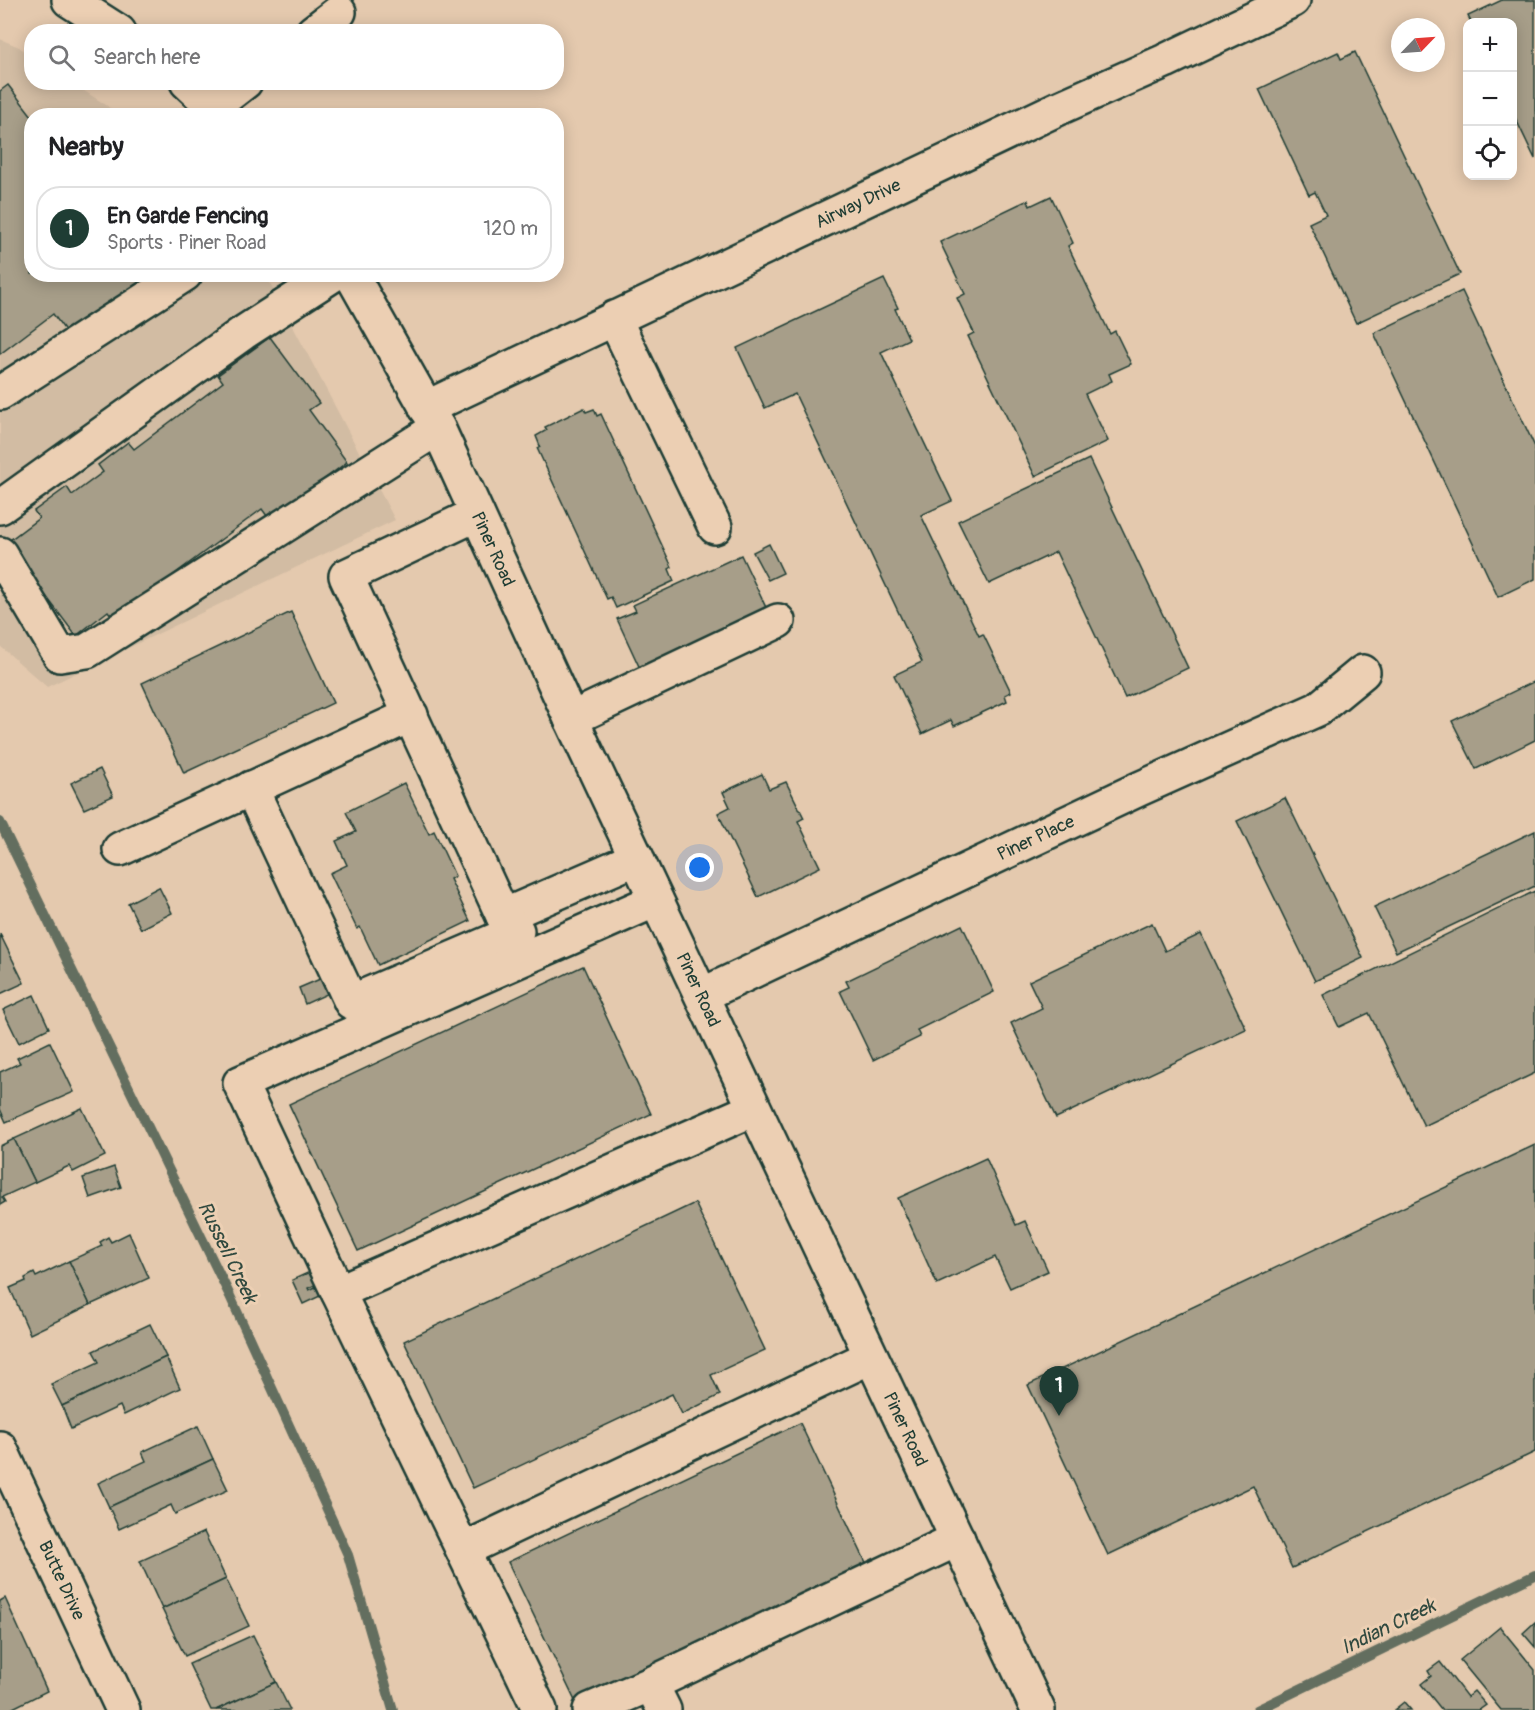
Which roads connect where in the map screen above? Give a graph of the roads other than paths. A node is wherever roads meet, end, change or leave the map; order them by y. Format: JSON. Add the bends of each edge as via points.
{"nodes":[{"id":1,"x":69,"y":0,"type":"edge"},
{"id":2,"x":1293,"y":0,"type":"edge"},
{"id":3,"x":339,"y":12,"type":"dead end"},
{"id":4,"x":106,"y":24,"type":"edge"},
{"id":5,"x":323,"y":24,"type":"edge"},
{"id":6,"x":196,"y":90,"type":"edge"},
{"id":7,"x":238,"y":90,"type":"edge"},
{"id":8,"x":215,"y":108,"type":"edge"},
{"id":9,"x":221,"y":108,"type":"edge"},
{"id":10,"x":173,"y":282,"type":"edge"},
{"id":11,"x":322,"y":282,"type":"edge"},
{"id":12,"x":356,"y":282,"type":"edge"},
{"id":13,"x":615,"y":318,"type":"junction"},
{"id":14,"x":0,"y":393,"type":"edge"},
{"id":15,"x":432,"y":418,"type":"junction"},
{"id":16,"x":0,"y":507,"type":"edge"},
{"id":17,"x":477,"y":514,"type":"junction"},
{"id":18,"x":715,"y":527,"type":"dead end"},
{"id":19,"x":0,"y":554,"type":"edge"},
{"id":20,"x":778,"y":621,"type":"dead end"},
{"id":21,"x":1363,"y":672,"type":"dead end"},
{"id":22,"x":411,"y":715,"type":"junction"},
{"id":23,"x":571,"y":719,"type":"junction"},
{"id":24,"x":251,"y":788,"type":"junction"},
{"id":25,"x":120,"y":849,"type":"dead end"},
{"id":26,"x":637,"y":858,"type":"junction"},
{"id":27,"x":656,"y":900,"type":"junction"},
{"id":28,"x":503,"y":916,"type":"junction"},
{"id":29,"x":702,"y":995,"type":"junction"},
{"id":30,"x":754,"y":1109,"type":"junction"},
{"id":31,"x":338,"y":1292,"type":"junction"},
{"id":32,"x":870,"y":1357,"type":"junction"},
{"id":33,"x":0,"y":1448,"type":"edge"},
{"id":34,"x":958,"y":1539,"type":"junction"},
{"id":35,"x":463,"y":1550,"type":"junction"},
{"id":36,"x":657,"y":1697,"type":"edge"},
{"id":37,"x":123,"y":1710,"type":"edge"},
{"id":38,"x":540,"y":1710,"type":"edge"},
{"id":39,"x":590,"y":1710,"type":"edge"},
{"id":40,"x":1038,"y":1710,"type":"edge"}],
"edges":[{"from":1,"to":4,"type":"street"},
{"from":2,"to":13,"type":"street","name":"Airway Drive"},
{"from":3,"to":5,"type":"street"},
{"from":6,"to":8,"type":"street"},
{"from":7,"to":9,"type":"street"},
{"from":10,"to":14,"type":"street"},
{"from":11,"to":16,"type":"street","via":[[243,333]]},
{"from":12,"to":15,"type":"street","name":"Piner Road"},
{"from":13,"to":15,"type":"street","name":"Airway Drive"},
{"from":13,"to":18,"type":"street"},
{"from":15,"to":17,"type":"street","name":"Piner Road"},
{"from":15,"to":19,"type":"street","name":"Airway Drive","via":[[87,651],[60,655]]},
{"from":17,"to":22,"type":"street","via":[[346,576]]},
{"from":17,"to":23,"type":"street","name":"Piner Road"},
{"from":20,"to":23,"type":"street"},
{"from":21,"to":29,"type":"street","name":"Piner Place","via":[[1318,709]]},
{"from":22,"to":24,"type":"street"},
{"from":22,"to":28,"type":"street"},
{"from":23,"to":26,"type":"street","name":"Piner Road"},
{"from":24,"to":25,"type":"street"},
{"from":24,"to":28,"type":"street","via":[[351,1002],[517,932]]},
{"from":26,"to":27,"type":"street","name":"Piner Road"},
{"from":26,"to":28,"type":"street"},
{"from":27,"to":29,"type":"street","name":"Piner Road"},
{"from":27,"to":31,"type":"street","via":[[240,1083]]},
{"from":29,"to":30,"type":"street","name":"Piner Road"},
{"from":30,"to":31,"type":"street"},
{"from":30,"to":32,"type":"street","name":"Piner Road"},
{"from":31,"to":35,"type":"street"},
{"from":32,"to":34,"type":"street","name":"Piner Road"},
{"from":32,"to":35,"type":"street"},
{"from":33,"to":37,"type":"street","name":"Butte Drive"},
{"from":34,"to":36,"type":"street"},
{"from":34,"to":40,"type":"street","name":"Piner Road"},
{"from":35,"to":38,"type":"street"},
{"from":36,"to":39,"type":"street"}]}
